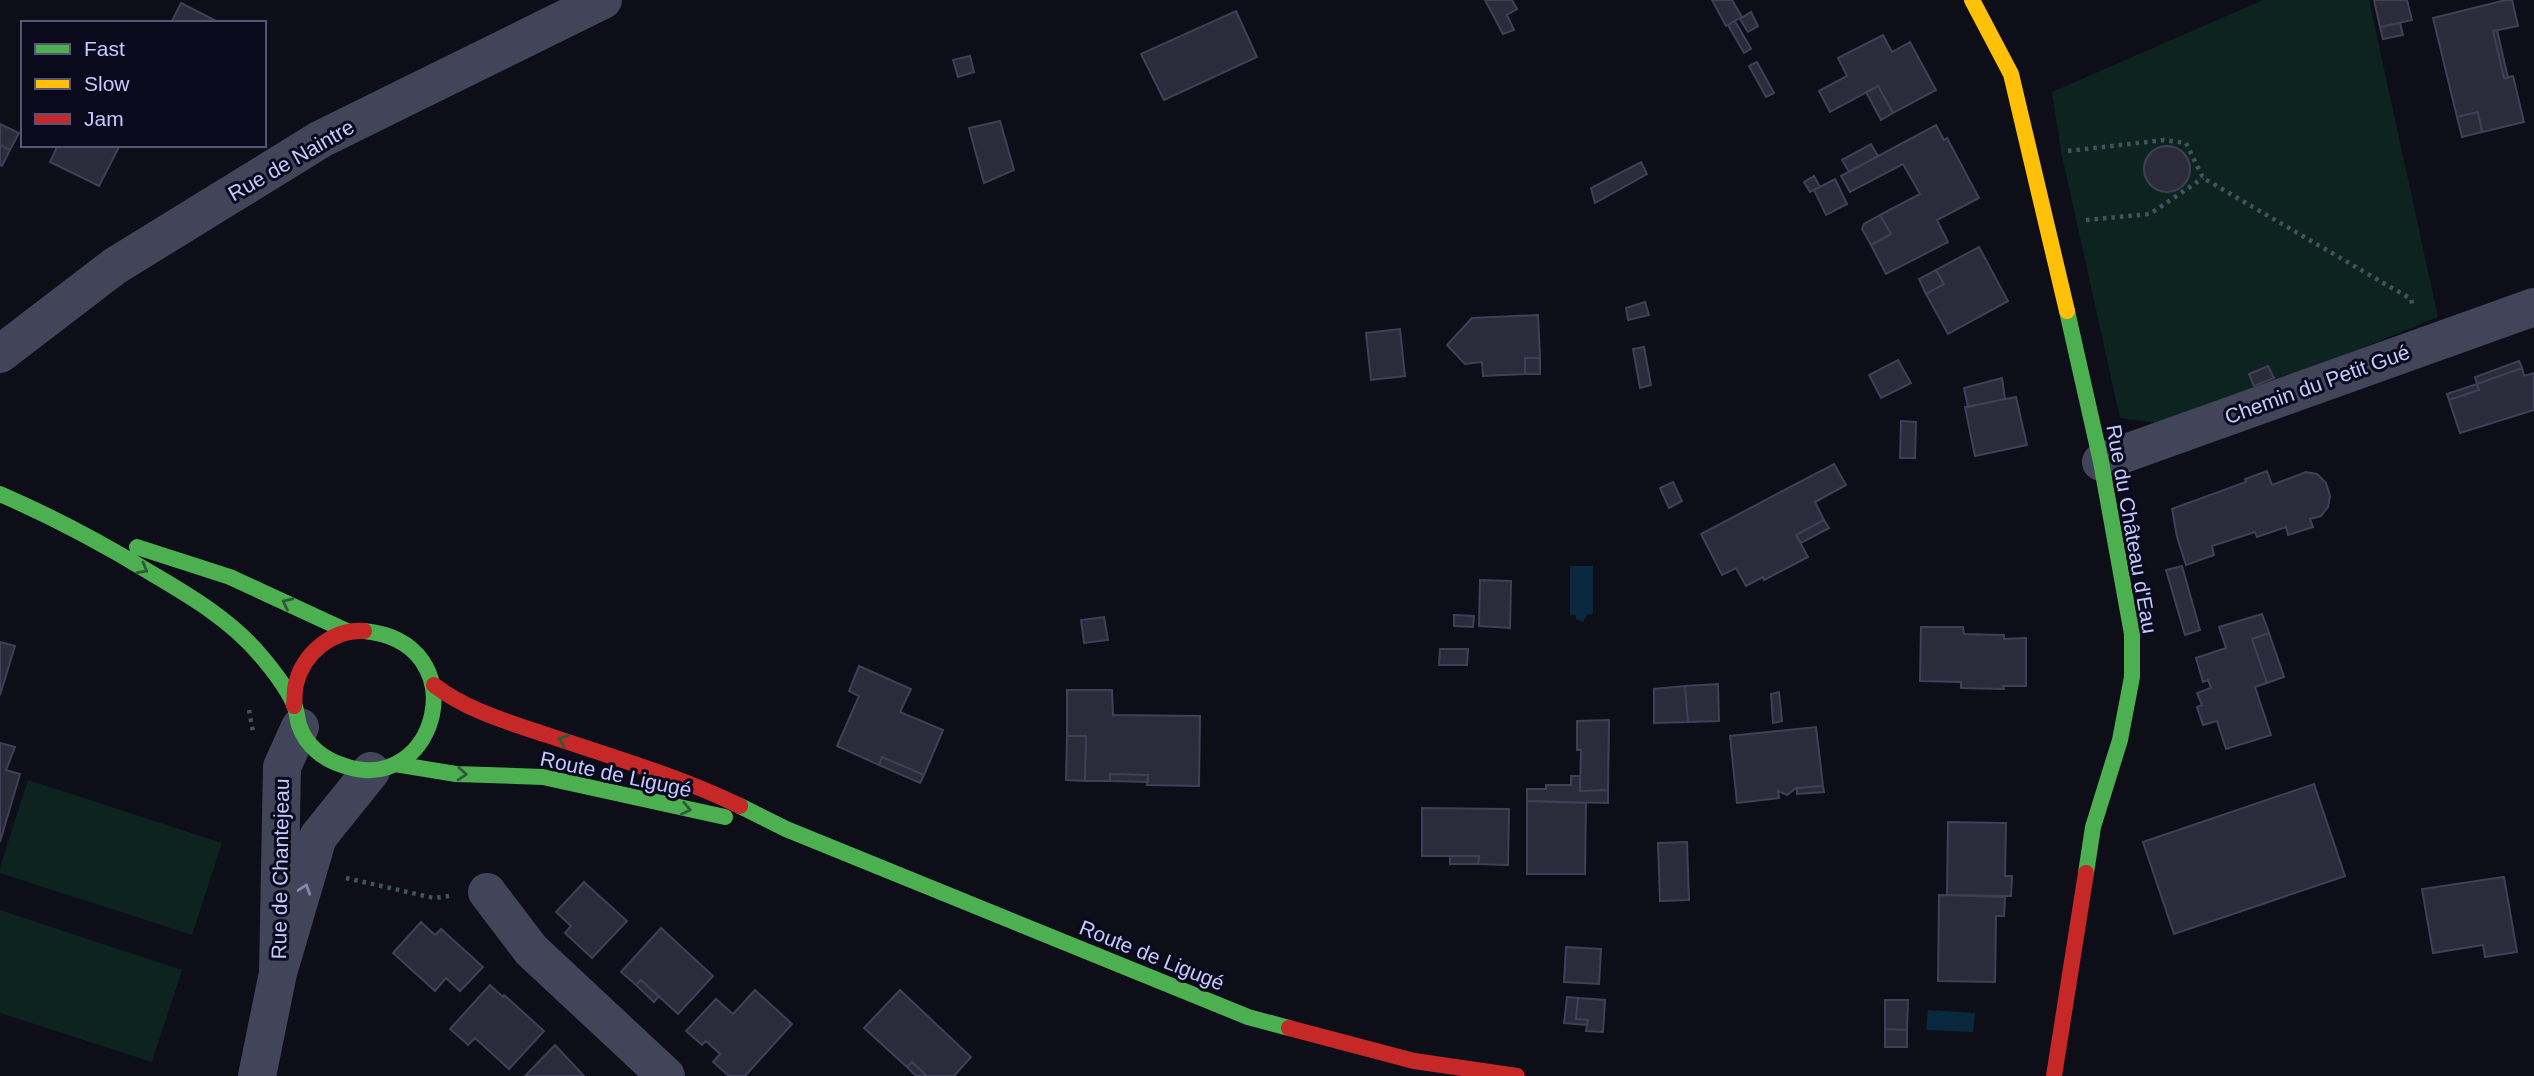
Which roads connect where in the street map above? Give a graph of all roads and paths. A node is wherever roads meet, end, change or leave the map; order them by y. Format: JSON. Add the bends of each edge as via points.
{"nodes":[{"id":1,"x":603,"y":0,"type":"edge"},
{"id":2,"x":1972,"y":0,"type":"edge"},
{"id":3,"x":2024,"y":132,"type":"junction"},
{"id":4,"x":2203,"y":178,"type":"junction"},
{"id":5,"x":2047,"y":224,"type":"junction"},
{"id":6,"x":2534,"y":307,"type":"edge"},
{"id":7,"x":2423,"y":346,"type":"junction"},
{"id":8,"x":0,"y":354,"type":"edge"},
{"id":9,"x":2101,"y":462,"type":"junction"},
{"id":10,"x":0,"y":494,"type":"edge"},
{"id":11,"x":62,"y":522,"type":"junction"},
{"id":12,"x":349,"y":632,"type":"junction"},
{"id":13,"x":434,"y":685,"type":"junction"},
{"id":14,"x":247,"y":702,"type":"dead end"},
{"id":15,"x":297,"y":716,"type":"junction"},
{"id":16,"x":253,"y":736,"type":"dead end"},
{"id":17,"x":383,"y":767,"type":"junction"},
{"id":18,"x":786,"y":829,"type":"junction"},
{"id":19,"x":318,"y":837,"type":"junction"},
{"id":20,"x":487,"y":892,"type":"joint"},
{"id":21,"x":278,"y":973,"type":"junction"},
{"id":22,"x":257,"y":1076,"type":"edge"},
{"id":23,"x":666,"y":1076,"type":"edge"},
{"id":24,"x":1517,"y":1076,"type":"edge"},
{"id":25,"x":2054,"y":1076,"type":"edge"}],
"edges":[{"from":1,"to":8,"type":"street","name":"Rue de Naintre","via":[[321,139],[115,266]]},
{"from":2,"to":3,"type":"street","name":"Rue du Château d'Eau","via":[[2011,74]]},
{"from":3,"to":4,"type":"path","via":[[2061,151],[2164,140],[2186,143]]},
{"from":3,"to":5,"type":"street","name":"Rue du Château d'Eau"},
{"from":4,"to":5,"type":"path","via":[[2150,214]]},
{"from":4,"to":7,"type":"path","via":[[2411,299]]},
{"from":5,"to":9,"type":"street","name":"Rue du Château d'Eau"},
{"from":6,"to":7,"type":"street","name":"Chemin du Petit Gué"},
{"from":7,"to":9,"type":"street","name":"Chemin du Petit Gué"},
{"from":9,"to":25,"type":"street","name":"Rue du Château d'Eau","via":[[2132,634],[2132,677],[2120,740],[2093,827]]},
{"from":10,"to":11,"type":"street","name":"Route de Ligugé"},
{"from":12,"to":11,"type":"street","name":"Route de Ligugé","one_way":true,"via":[[230,577]]},
{"from":11,"to":15,"type":"street","name":"Route de Ligugé","one_way":true,"via":[[203,604],[250,644]]},
{"from":12,"to":13,"type":"street","name":"Route de Ligugé","via":[[364,629],[388,634],[409,645],[425,663]]},
{"from":12,"to":15,"type":"street","name":"Route de Ligugé","via":[[320,646],[305,662],[296,683]]},
{"from":13,"to":17,"type":"street","via":[[436,704],[423,739],[411,754]]},
{"from":18,"to":13,"type":"street","name":"Route de Ligugé","one_way":true,"via":[[703,788],[453,700]]},
{"from":14,"to":16,"type":"path"},
{"from":15,"to":17,"type":"street","name":"Route de Ligugé","via":[[312,746],[328,761],[349,769]]},
{"from":15,"to":21,"type":"street","name":"Rue de Chantejeau","via":[[282,767]]},
{"from":17,"to":18,"type":"street","name":"Route de Ligugé","one_way":true,"via":[[543,777]]},
{"from":17,"to":19,"type":"street","name":"Rue de Chantejeau"},
{"from":18,"to":24,"type":"street","name":"Route de Ligugé","via":[[1248,1017],[1415,1061]]},
{"from":19,"to":20,"type":"path","via":[[342,848],[338,866],[345,878],[434,898]]},
{"from":21,"to":19,"type":"street","name":"Rue de Chantejeau","one_way":true},
{"from":20,"to":23,"type":"street","via":[[531,950]]},
{"from":21,"to":22,"type":"street","name":"Rue de Chantejeau"}]}
